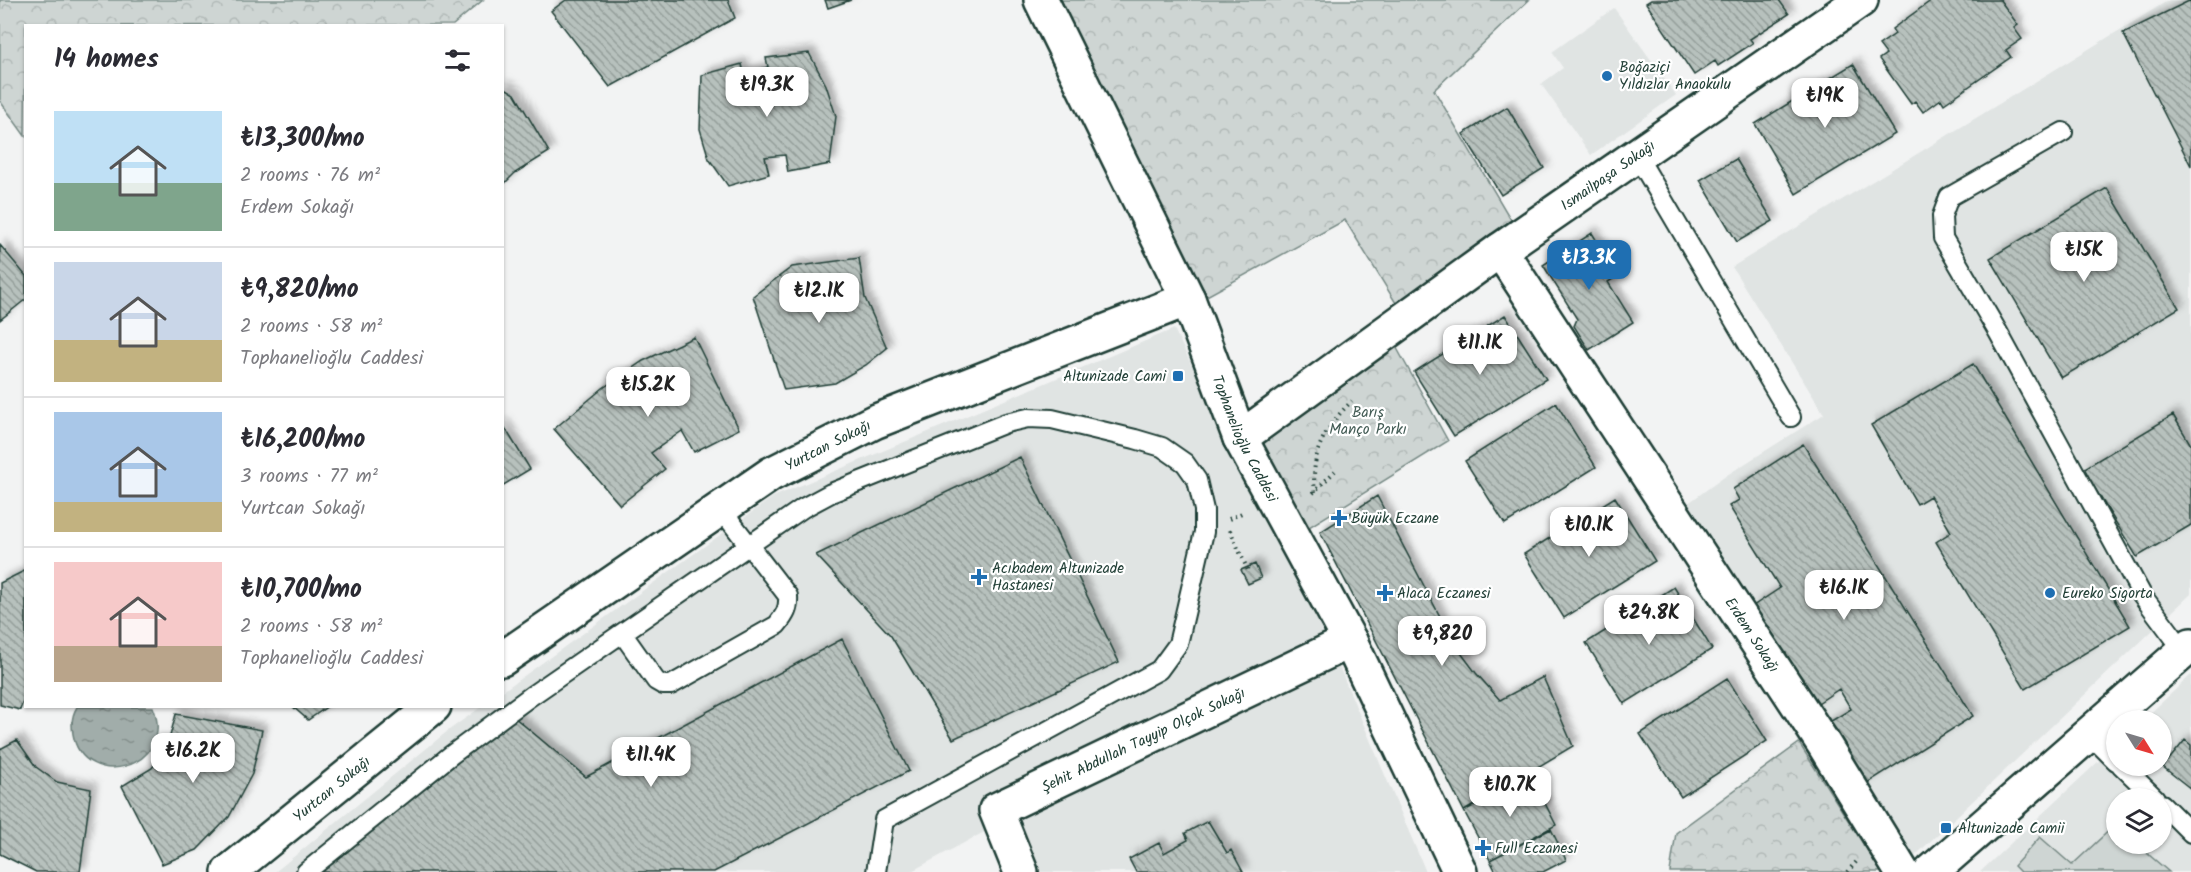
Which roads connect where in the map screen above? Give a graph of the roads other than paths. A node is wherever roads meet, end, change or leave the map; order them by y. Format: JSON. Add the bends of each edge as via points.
{"nodes":[{"id":1,"x":1041,"y":0,"type":"edge"},
{"id":2,"x":1861,"y":0,"type":"edge"},
{"id":3,"x":2063,"y":132,"type":"dead end"},
{"id":4,"x":1636,"y":154,"type":"junction"},
{"id":5,"x":1500,"y":250,"type":"junction"},
{"id":6,"x":1188,"y":299,"type":"junction"},
{"id":7,"x":1791,"y":417,"type":"dead end"},
{"id":8,"x":1240,"y":438,"type":"junction"},
{"id":9,"x":721,"y":509,"type":"junction"},
{"id":10,"x":750,"y":543,"type":"junction"},
{"id":11,"x":622,"y":633,"type":"junction"},
{"id":12,"x":1350,"y":641,"type":"junction"},
{"id":13,"x":2187,"y":648,"type":"edge"},
{"id":14,"x":504,"y":658,"type":"edge"},
{"id":15,"x":432,"y":708,"type":"edge"},
{"id":16,"x":2089,"y":734,"type":"junction"},
{"id":17,"x":2106,"y":751,"type":"edge"},
{"id":18,"x":2132,"y":776,"type":"edge"},
{"id":19,"x":2145,"y":788,"type":"edge"},
{"id":20,"x":2172,"y":814,"type":"edge"},
{"id":21,"x":2191,"y":833,"type":"edge"},
{"id":22,"x":1454,"y":869,"type":"edge"},
{"id":23,"x":229,"y":872,"type":"edge"},
{"id":24,"x":306,"y":872,"type":"edge"},
{"id":25,"x":876,"y":872,"type":"edge"},
{"id":26,"x":1021,"y":872,"type":"edge"},
{"id":27,"x":1902,"y":872,"type":"edge"},
{"id":28,"x":1931,"y":872,"type":"edge"}],
"edges":[{"from":1,"to":6,"type":"street","name":"Tophanelioğlu Caddesi"},
{"from":2,"to":4,"type":"street","name":"Ismailpaşa Sokağı"},
{"from":3,"to":13,"type":"lane","via":[[1949,197],[1942,216],[1943,238],[2142,595]]},
{"from":4,"to":5,"type":"street","name":"Ismailpaşa Sokağı"},
{"from":4,"to":7,"type":"lane"},
{"from":5,"to":8,"type":"street","name":"Ismailpaşa Sokağı"},
{"from":5,"to":27,"type":"street","name":"Erdem Sokağı","via":[[1823,743]]},
{"from":6,"to":8,"type":"street","name":"Tophanelioğlu Caddesi"},
{"from":6,"to":9,"type":"street","name":"Yurtcan Sokağı","via":[[874,422],[771,474]]},
{"from":8,"to":12,"type":"street","name":"Tophanelioğlu Caddesi"},
{"from":9,"to":10,"type":"lane"},
{"from":9,"to":14,"type":"street","name":"Yurtcan Sokağı"},
{"from":10,"to":11,"type":"lane"},
{"from":10,"to":11,"type":"lane","via":[[788,596],[789,608],[777,625],[671,685],[656,681]]},
{"from":10,"to":25,"type":"lane","via":[[831,493],[1006,423],[1028,418],[1052,419],[1162,447],[1185,463],[1197,480],[1204,532],[1178,644],[1160,670],[884,820]]},
{"from":11,"to":24,"type":"lane","via":[[451,755]]},
{"from":12,"to":22,"type":"street","name":"Tophanelioğlu Caddesi"},
{"from":12,"to":26,"type":"street","name":"Şehit Abdullah Tayyip Olçok Sokağı","via":[[996,810]]},
{"from":13,"to":16,"type":"street"},
{"from":15,"to":23,"type":"street","name":"Yurtcan Sokağı"},
{"from":16,"to":17,"type":"lane"},
{"from":16,"to":28,"type":"street"},
{"from":18,"to":19,"type":"lane"},
{"from":20,"to":21,"type":"lane"}]}
